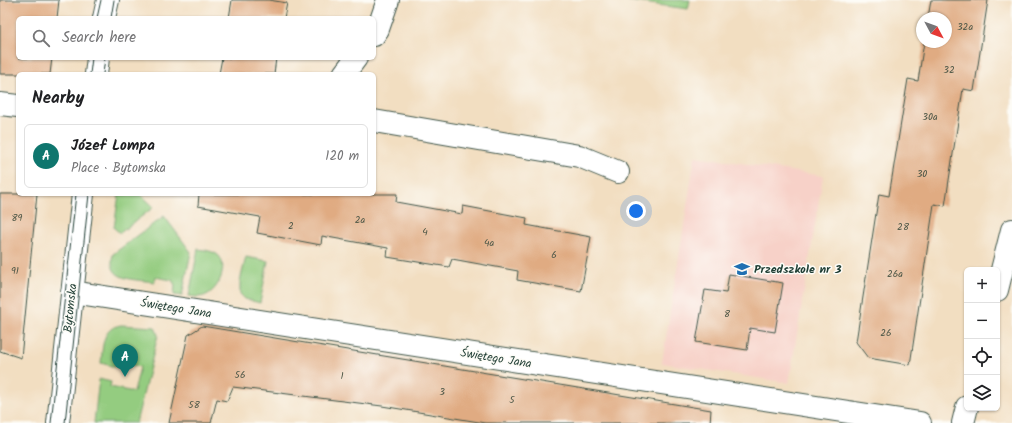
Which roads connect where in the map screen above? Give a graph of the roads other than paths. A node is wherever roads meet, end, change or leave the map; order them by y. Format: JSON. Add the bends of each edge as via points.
{"nodes":[{"id":1,"x":108,"y":0,"type":"edge"},
{"id":2,"x":388,"y":0,"type":"edge"},
{"id":3,"x":104,"y":16,"type":"edge"},
{"id":4,"x":376,"y":31,"type":"edge"},
{"id":5,"x":98,"y":60,"type":"edge"},
{"id":6,"x":354,"y":60,"type":"edge"},
{"id":7,"x":96,"y":72,"type":"edge"},
{"id":8,"x":346,"y":72,"type":"edge"},
{"id":9,"x":0,"y":104,"type":"edge"},
{"id":10,"x":16,"y":106,"type":"edge"},
{"id":11,"x":376,"y":121,"type":"edge"},
{"id":12,"x":618,"y":172,"type":"dead end"},
{"id":13,"x":82,"y":196,"type":"edge"},
{"id":14,"x":1012,"y":230,"type":"edge"},
{"id":15,"x":1003,"y":288,"type":"edge"},
{"id":16,"x":72,"y":292,"type":"junction"},
{"id":17,"x":966,"y":411,"type":"edge"},
{"id":18,"x":58,"y":423,"type":"edge"},
{"id":19,"x":920,"y":423,"type":"edge"},
{"id":20,"x":963,"y":423,"type":"edge"}],
"edges":[{"from":1,"to":3,"type":"street"},
{"from":2,"to":4,"type":"street"},
{"from":5,"to":7,"type":"street"},
{"from":6,"to":8,"type":"street"},
{"from":9,"to":10,"type":"street"},
{"from":11,"to":12,"type":"street","via":[[579,156]]},
{"from":13,"to":16,"type":"street","name":"Bytomska"},
{"from":14,"to":15,"type":"street"},
{"from":16,"to":18,"type":"street","name":"Bytomska"},
{"from":16,"to":19,"type":"street","name":"Świętego Jana"},
{"from":17,"to":20,"type":"street"}]}
